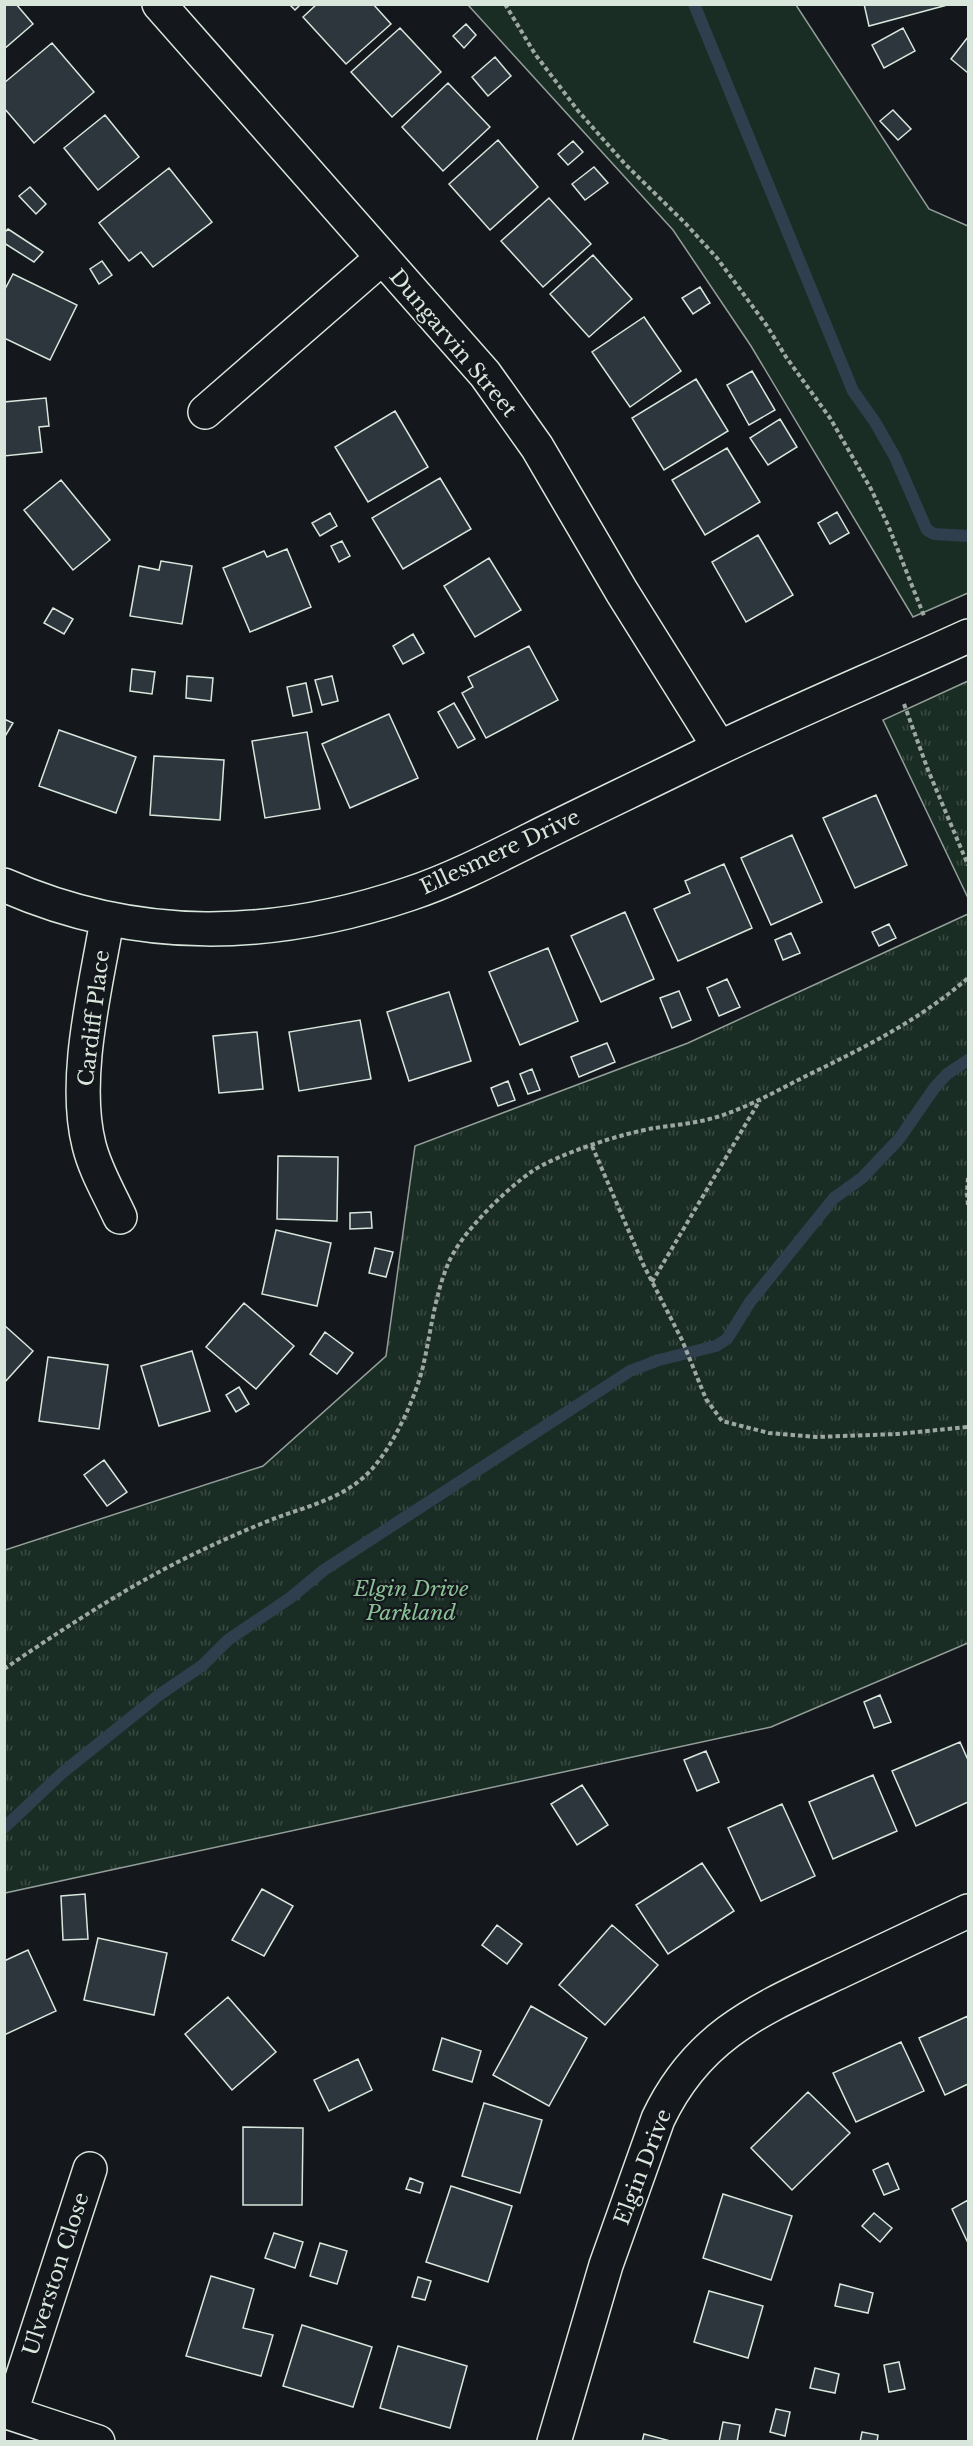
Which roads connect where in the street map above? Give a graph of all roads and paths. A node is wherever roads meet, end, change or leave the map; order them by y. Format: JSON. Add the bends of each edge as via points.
{"nodes":[{"id":1,"x":159,"y":4,"type":"edge"},
{"id":2,"x":505,"y":4,"type":"edge"},
{"id":3,"x":382,"y":258,"type":"junction"},
{"id":4,"x":205,"y":412,"type":"dead end"},
{"id":5,"x":969,"y":636,"type":"edge"},
{"id":6,"x":939,"y":650,"type":"junction"},
{"id":7,"x":892,"y":671,"type":"junction"},
{"id":8,"x":719,"y":747,"type":"junction"},
{"id":9,"x":969,"y":865,"type":"edge"},
{"id":10,"x":4,"y":885,"type":"edge"},
{"id":11,"x":107,"y":920,"type":"junction"},
{"id":12,"x":969,"y":978,"type":"edge"},
{"id":13,"x":760,"y":1100,"type":"junction"},
{"id":14,"x":592,"y":1146,"type":"junction"},
{"id":15,"x":969,"y":1178,"type":"edge"},
{"id":16,"x":969,"y":1206,"type":"edge"},
{"id":17,"x":120,"y":1217,"type":"dead end"},
{"id":18,"x":652,"y":1283,"type":"junction"},
{"id":19,"x":969,"y":1427,"type":"edge"},
{"id":20,"x":4,"y":1669,"type":"edge"},
{"id":21,"x":969,"y":1911,"type":"edge"},
{"id":22,"x":90,"y":2169,"type":"dead end"},
{"id":23,"x":8,"y":2411,"type":"edge"},
{"id":24,"x":98,"y":2442,"type":"edge"},
{"id":25,"x":554,"y":2442,"type":"edge"}],
"edges":[{"from":1,"to":3,"type":"street","name":"Dungarvin Street"},
{"from":2,"to":6,"type":"path","via":[[579,112],[624,164],[717,258],[830,418],[888,525]]},
{"from":3,"to":4,"type":"street"},
{"from":3,"to":8,"type":"street","name":"Dungarvin Street","via":[[485,374],[537,447]]},
{"from":5,"to":6,"type":"street","name":"Ellesmere Drive"},
{"from":6,"to":7,"type":"street","name":"Ellesmere Drive"},
{"from":7,"to":8,"type":"street","name":"Ellesmere Drive"},
{"from":7,"to":9,"type":"path","via":[[928,770]]},
{"from":8,"to":11,"type":"street","name":"Ellesmere Drive","via":[[479,865],[410,894],[339,915],[271,926],[211,930]]},
{"from":10,"to":11,"type":"street","name":"Ellesmere Drive"},
{"from":11,"to":17,"type":"street","name":"Cardiff Place","via":[[88,1036],[84,1113],[94,1164]]},
{"from":12,"to":13,"type":"path","via":[[900,1029]]},
{"from":13,"to":14,"type":"path","via":[[714,1118],[652,1128]]},
{"from":13,"to":18,"type":"path"},
{"from":14,"to":18,"type":"path"},
{"from":14,"to":20,"type":"path","via":[[532,1171],[458,1244],[440,1287],[414,1394],[381,1458],[360,1480],[314,1506],[255,1526],[194,1554],[51,1637]]},
{"from":15,"to":16,"type":"path"},
{"from":18,"to":19,"type":"path","via":[[682,1340],[706,1399],[722,1421],[751,1430],[840,1437]]},
{"from":21,"to":25,"type":"street","name":"Elgin Drive","via":[[749,2016],[714,2043],[690,2069],[658,2119],[606,2265]]},
{"from":22,"to":23,"type":"street","name":"Ulverston Close"},
{"from":23,"to":24,"type":"street"}]}
